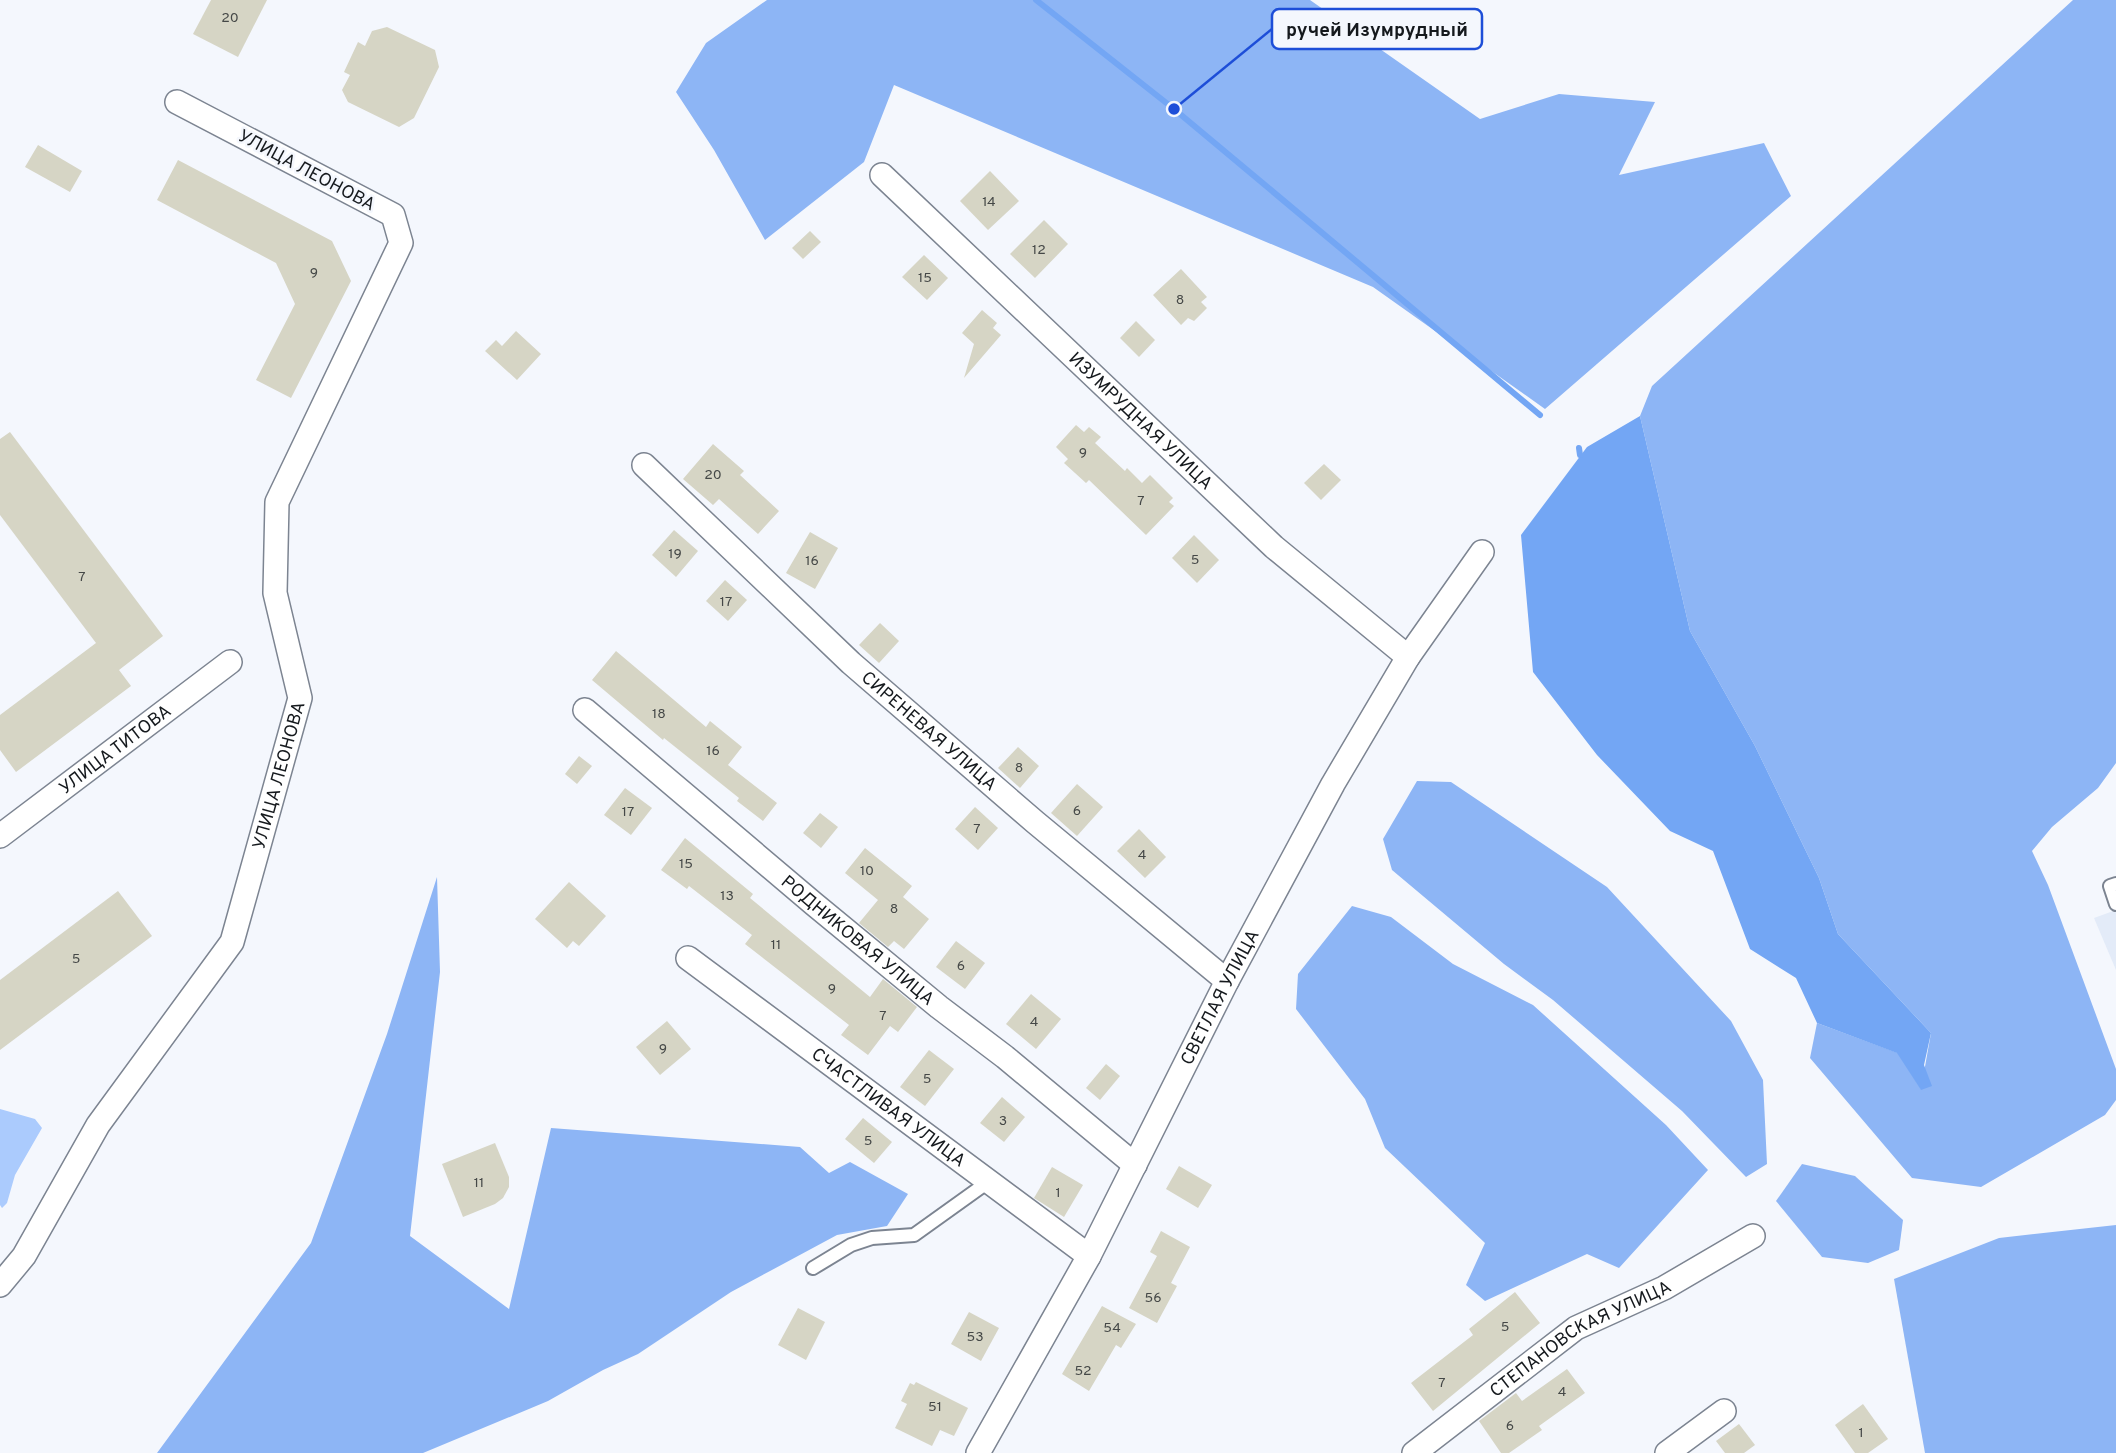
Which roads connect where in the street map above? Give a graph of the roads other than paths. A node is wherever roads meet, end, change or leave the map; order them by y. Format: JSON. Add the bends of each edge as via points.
{"nodes":[{"id":1,"x":177,"y":102,"type":"dead end"},
{"id":2,"x":882,"y":175,"type":"dead end"},
{"id":3,"x":644,"y":465,"type":"dead end"},
{"id":4,"x":1482,"y":552,"type":"dead end"},
{"id":5,"x":1408,"y":657,"type":"junction"},
{"id":6,"x":230,"y":662,"type":"dead end"},
{"id":7,"x":586,"y":710,"type":"dead end"},
{"id":8,"x":0,"y":836,"type":"edge"},
{"id":9,"x":2116,"y":884,"type":"edge"},
{"id":10,"x":2116,"y":904,"type":"edge"},
{"id":11,"x":688,"y":958,"type":"dead end"},
{"id":12,"x":1227,"y":981,"type":"junction"},
{"id":13,"x":1136,"y":1165,"type":"junction"},
{"id":14,"x":988,"y":1182,"type":"junction"},
{"id":15,"x":1753,"y":1236,"type":"dead end"},
{"id":16,"x":1089,"y":1256,"type":"junction"},
{"id":17,"x":813,"y":1268,"type":"dead end"},
{"id":18,"x":0,"y":1285,"type":"edge"},
{"id":19,"x":1724,"y":1411,"type":"dead end"},
{"id":20,"x":978,"y":1453,"type":"edge"},
{"id":21,"x":1414,"y":1453,"type":"edge"},
{"id":22,"x":1667,"y":1453,"type":"edge"}],
"edges":[{"from":1,"to":18,"type":"street","name":"УЛИЦА ЛЕОНОВА","via":[[393,215],[401,243],[276,502],[275,593],[300,698],[232,942],[98,1125],[24,1256]]},
{"from":2,"to":5,"type":"street","name":"ИЗУМРУДНАЯ УЛИЦА","via":[[1274,547]]},
{"from":3,"to":12,"type":"street","name":"СИРЕНЕВАЯ УЛИЦА","via":[[851,663]]},
{"from":4,"to":5,"type":"street","name":"СВЕТЛАЯ УЛИЦА"},
{"from":5,"to":12,"type":"street","name":"СВЕТЛАЯ УЛИЦА","via":[[1333,783]]},
{"from":6,"to":8,"type":"street","name":"УЛИЦА ТИТОВА"},
{"from":7,"to":13,"type":"street","name":"РОДНИКОВАЯ УЛИЦА","via":[[814,904]]},
{"from":9,"to":10,"type":"lane","via":[[2110,886]]},
{"from":11,"to":14,"type":"street","name":"СЧАСТЛИВАЯ УЛИЦА"},
{"from":12,"to":13,"type":"street","name":"СВЕТЛАЯ УЛИЦА"},
{"from":13,"to":16,"type":"street","name":"СВЕТЛАЯ УЛИЦА"},
{"from":14,"to":16,"type":"street","name":"СЧАСТЛИВАЯ УЛИЦА"},
{"from":14,"to":17,"type":"lane","via":[[914,1235],[872,1238]]},
{"from":15,"to":21,"type":"street","name":"СТЕПАНОВСКАЯ УЛИЦА","via":[[1664,1289],[1576,1328]]},
{"from":16,"to":20,"type":"street","name":"СВЕТЛАЯ УЛИЦА"},
{"from":19,"to":22,"type":"street"}]}
